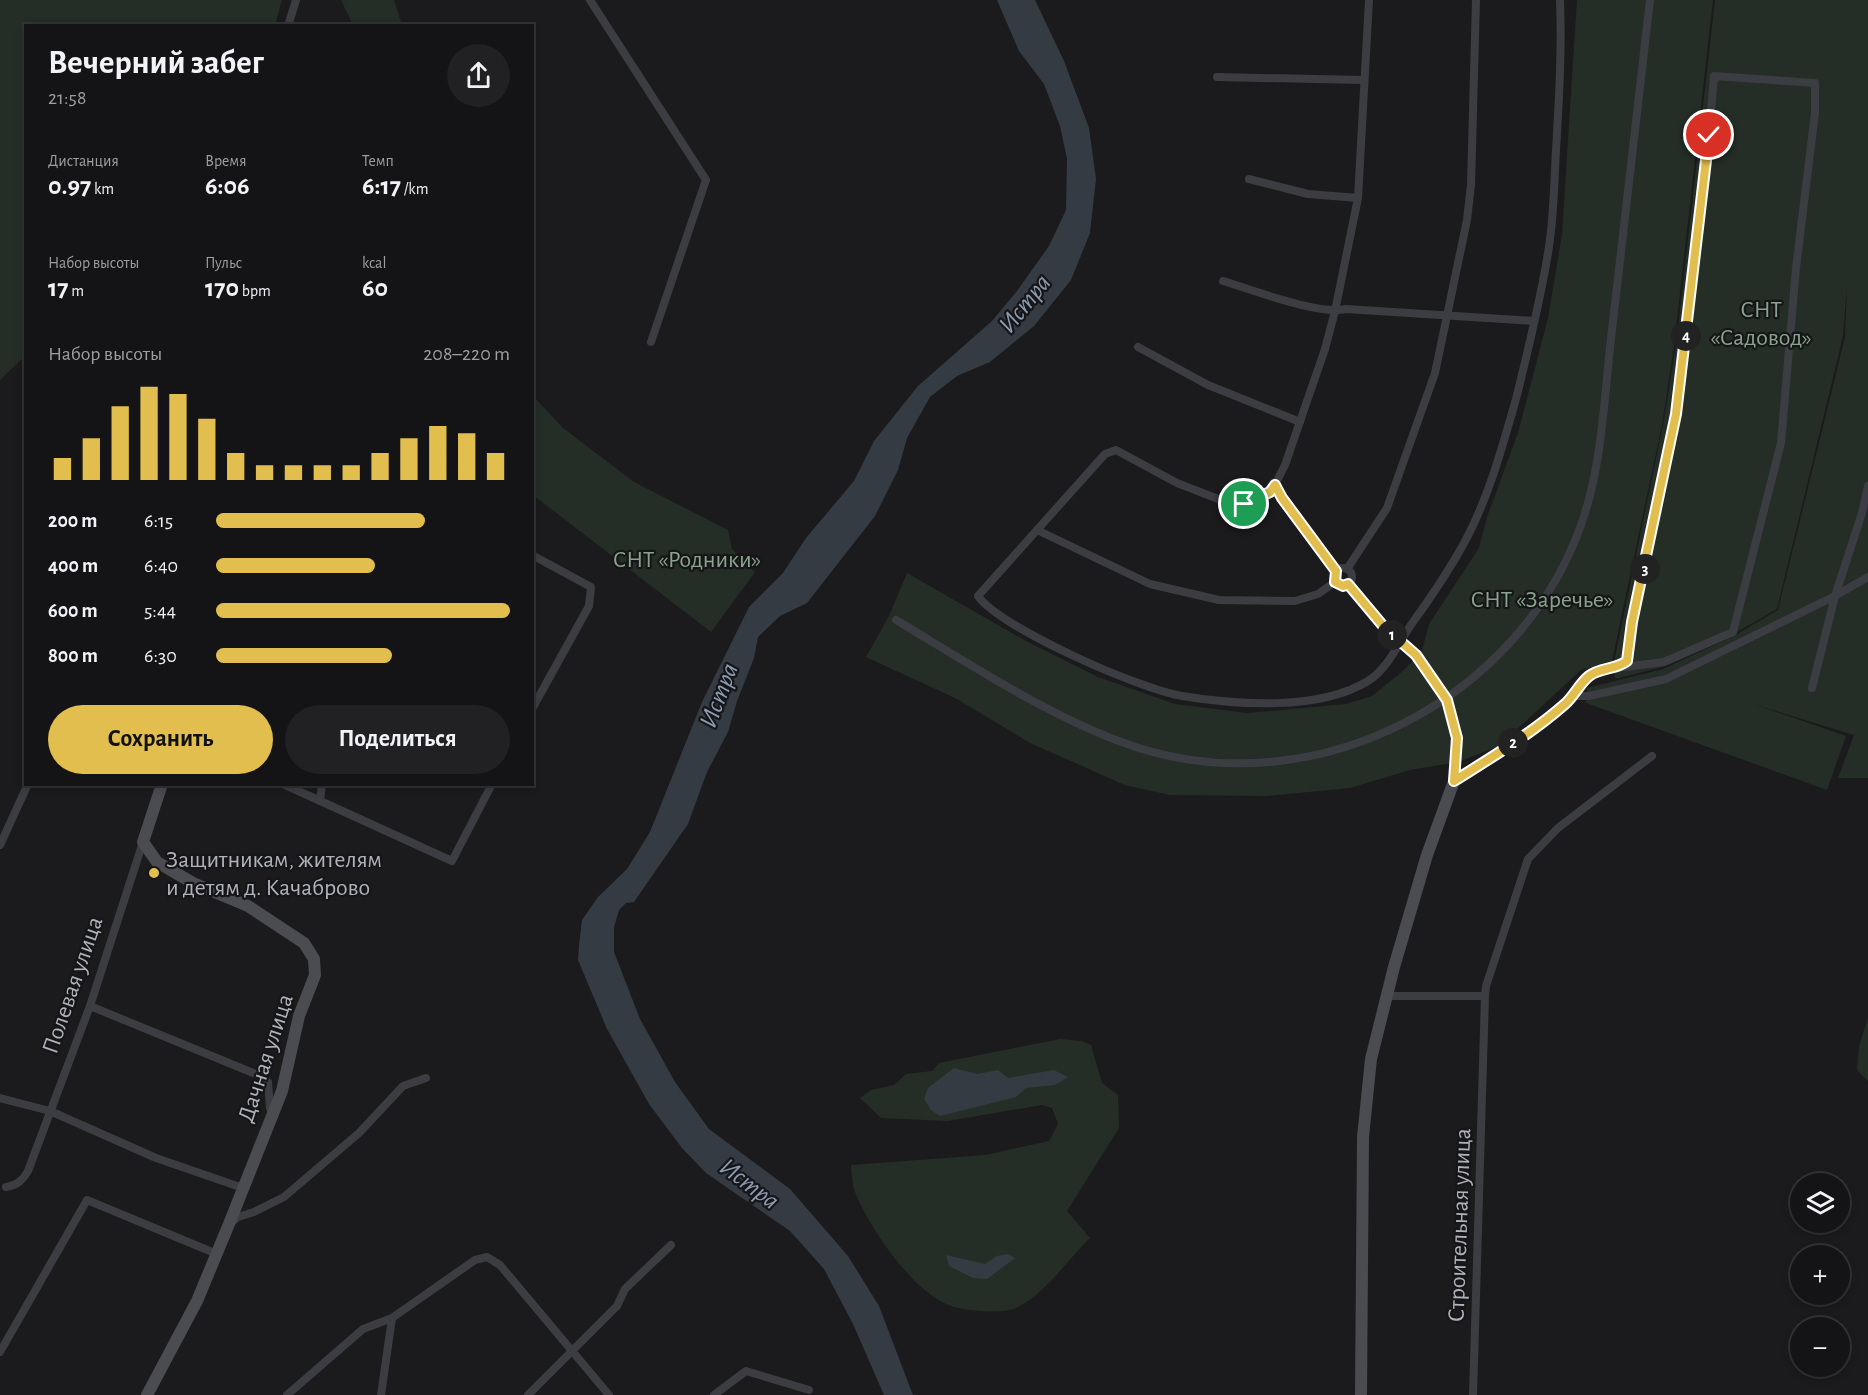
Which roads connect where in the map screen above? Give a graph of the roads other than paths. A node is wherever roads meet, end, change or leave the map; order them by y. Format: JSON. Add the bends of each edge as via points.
{"nodes":[{"id":1,"x":296,"y":0,"type":"edge"},
{"id":2,"x":590,"y":0,"type":"edge"},
{"id":3,"x":1369,"y":0,"type":"edge"},
{"id":4,"x":1476,"y":0,"type":"edge"},
{"id":5,"x":1560,"y":0,"type":"edge"},
{"id":6,"x":1650,"y":0,"type":"edge"},
{"id":7,"x":289,"y":24,"type":"edge"},
{"id":8,"x":1217,"y":77,"type":"dead end"},
{"id":9,"x":1363,"y":80,"type":"junction"},
{"id":10,"x":1250,"y":179,"type":"dead end"},
{"id":11,"x":1358,"y":198,"type":"junction"},
{"id":12,"x":1223,"y":281,"type":"dead end"},
{"id":13,"x":1335,"y":311,"type":"junction"},
{"id":14,"x":1446,"y":316,"type":"junction"},
{"id":15,"x":1534,"y":321,"type":"junction"},
{"id":16,"x":651,"y":342,"type":"dead end"},
{"id":17,"x":1138,"y":347,"type":"dead end"},
{"id":18,"x":1300,"y":422,"type":"junction"},
{"id":19,"x":1275,"y":485,"type":"junction"},
{"id":20,"x":1868,"y":486,"type":"edge"},
{"id":21,"x":1037,"y":530,"type":"junction"},
{"id":22,"x":534,"y":556,"type":"edge"},
{"id":23,"x":1347,"y":569,"type":"junction"},
{"id":24,"x":1336,"y":571,"type":"junction"},
{"id":25,"x":1868,"y":577,"type":"edge"},
{"id":26,"x":1335,"y":582,"type":"junction"},
{"id":27,"x":1348,"y":584,"type":"junction"},
{"id":28,"x":1835,"y":596,"type":"junction"},
{"id":29,"x":896,"y":620,"type":"dead end"},
{"id":30,"x":1398,"y":642,"type":"junction"},
{"id":31,"x":1617,"y":669,"type":"junction"},
{"id":32,"x":1812,"y":688,"type":"dead end"},
{"id":33,"x":1574,"y":696,"type":"junction"},
{"id":34,"x":1447,"y":700,"type":"junction"},
{"id":35,"x":534,"y":705,"type":"edge"},
{"id":36,"x":1652,"y":756,"type":"dead end"},
{"id":37,"x":1454,"y":781,"type":"junction"},
{"id":38,"x":27,"y":786,"type":"edge"},
{"id":39,"x":161,"y":786,"type":"edge"},
{"id":40,"x":287,"y":786,"type":"edge"},
{"id":41,"x":322,"y":786,"type":"edge"},
{"id":42,"x":491,"y":786,"type":"edge"},
{"id":43,"x":320,"y":801,"type":"junction"},
{"id":44,"x":143,"y":842,"type":"junction"},
{"id":45,"x":0,"y":845,"type":"edge"},
{"id":46,"x":1389,"y":996,"type":"junction"},
{"id":47,"x":1485,"y":996,"type":"junction"},
{"id":48,"x":90,"y":1006,"type":"junction"},
{"id":49,"x":426,"y":1078,"type":"dead end"},
{"id":50,"x":0,"y":1098,"type":"edge"},
{"id":51,"x":50,"y":1111,"type":"junction"},
{"id":52,"x":273,"y":1114,"type":"junction"},
{"id":53,"x":6,"y":1187,"type":"dead end"},
{"id":54,"x":243,"y":1188,"type":"junction"},
{"id":55,"x":229,"y":1224,"type":"junction"},
{"id":56,"x":671,"y":1245,"type":"dead end"},
{"id":57,"x":217,"y":1254,"type":"junction"},
{"id":58,"x":392,"y":1318,"type":"junction"},
{"id":59,"x":0,"y":1352,"type":"edge"},
{"id":60,"x":572,"y":1352,"type":"junction"},
{"id":61,"x":809,"y":1390,"type":"dead end"},
{"id":62,"x":147,"y":1395,"type":"edge"},
{"id":63,"x":287,"y":1395,"type":"edge"},
{"id":64,"x":381,"y":1395,"type":"edge"},
{"id":65,"x":528,"y":1395,"type":"edge"},
{"id":66,"x":609,"y":1395,"type":"edge"},
{"id":67,"x":714,"y":1395,"type":"edge"},
{"id":68,"x":1361,"y":1395,"type":"edge"},
{"id":69,"x":1473,"y":1395,"type":"edge"}],
"edges":[{"from":1,"to":7,"type":"street"},
{"from":2,"to":16,"type":"street","via":[[706,180]]},
{"from":3,"to":9,"type":"street"},
{"from":4,"to":14,"type":"street","via":[[1471,185]]},
{"from":5,"to":15,"type":"street","via":[[1554,193],[1549,251]]},
{"from":6,"to":34,"type":"street","via":[[1601,417],[1587,504],[1562,569],[1540,605],[1497,658]]},
{"from":8,"to":9,"type":"street"},
{"from":9,"to":11,"type":"street"},
{"from":10,"to":11,"type":"street","via":[[1308,194]]},
{"from":11,"to":13,"type":"street"},
{"from":12,"to":13,"type":"street"},
{"from":13,"to":14,"type":"street"},
{"from":13,"to":18,"type":"street"},
{"from":14,"to":15,"type":"street"},
{"from":14,"to":23,"type":"street","via":[[1435,372],[1387,508]]},
{"from":15,"to":30,"type":"street","via":[[1492,479],[1465,543]]},
{"from":17,"to":18,"type":"street","via":[[1208,385]]},
{"from":18,"to":19,"type":"street"},
{"from":19,"to":21,"type":"street","via":[[1270,492],[1244,504],[1231,504],[1177,483],[1116,450],[1105,454]]},
{"from":19,"to":24,"type":"street"},
{"from":20,"to":28,"type":"street"},
{"from":21,"to":26,"type":"street","via":[[1150,584],[1219,600],[1295,601],[1318,594]]},
{"from":21,"to":30,"type":"street","via":[[978,596],[986,608],[1096,666],[1173,695],[1262,704],[1337,694],[1371,680],[1395,652]]},
{"from":22,"to":35,"type":"street","via":[[591,587],[589,606]]},
{"from":23,"to":24,"type":"street"},
{"from":23,"to":27,"type":"street","via":[[1352,577]]},
{"from":24,"to":26,"type":"street"},
{"from":25,"to":28,"type":"street"},
{"from":26,"to":27,"type":"street"},
{"from":27,"to":30,"type":"street"},
{"from":28,"to":32,"type":"street"},
{"from":28,"to":33,"type":"street","via":[[1666,679]]},
{"from":29,"to":34,"type":"street","via":[[1049,708],[1110,738],[1178,758],[1278,762],[1328,753],[1398,728]]},
{"from":30,"to":34,"type":"street","via":[[1416,655]]},
{"from":31,"to":31,"type":"street","via":[[1664,662],[1733,632],[1781,443],[1815,83],[1714,76],[1676,414],[1627,661]]},
{"from":31,"to":33,"type":"street","via":[[1601,670],[1588,677]]},
{"from":33,"to":37,"type":"street","via":[[1531,731]]},
{"from":34,"to":37,"type":"street","via":[[1457,738]]},
{"from":36,"to":47,"type":"street","name":"Строительная улица","via":[[1558,828],[1528,860]]},
{"from":37,"to":46,"type":"street","via":[[1424,866]]},
{"from":38,"to":45,"type":"street"},
{"from":39,"to":44,"type":"street","name":"Полевая улица"},
{"from":40,"to":43,"type":"street"},
{"from":41,"to":43,"type":"street"},
{"from":42,"to":43,"type":"street","via":[[452,861]]},
{"from":44,"to":48,"type":"street","name":"Полевая улица"},
{"from":44,"to":52,"type":"street","name":"Дачная улица","via":[[157,862],[277,922],[304,943],[314,959],[315,975],[299,1016]]},
{"from":46,"to":47,"type":"street"},
{"from":46,"to":68,"type":"street","via":[[1371,1059],[1363,1137]]},
{"from":47,"to":69,"type":"street","name":"Строительная улица"},
{"from":48,"to":51,"type":"street","name":"Полевая улица"},
{"from":48,"to":52,"type":"street","via":[[258,1074],[268,1082]]},
{"from":49,"to":55,"type":"street","via":[[403,1086],[359,1133],[284,1197],[238,1216]]},
{"from":50,"to":51,"type":"street"},
{"from":51,"to":53,"type":"street","name":"Полевая улица","via":[[23,1180]]},
{"from":51,"to":54,"type":"street","via":[[156,1158]]},
{"from":52,"to":54,"type":"street","name":"Дачная улица"},
{"from":54,"to":55,"type":"street","name":"Дачная улица"},
{"from":55,"to":57,"type":"street","name":"Дачная улица"},
{"from":56,"to":60,"type":"street","via":[[625,1289],[617,1306]]},
{"from":57,"to":59,"type":"street","via":[[87,1200]]},
{"from":57,"to":62,"type":"street","name":"Дачная улица"},
{"from":58,"to":60,"type":"street","via":[[475,1260],[488,1257],[500,1265]]},
{"from":58,"to":63,"type":"street","via":[[363,1329]]},
{"from":58,"to":64,"type":"street"},
{"from":60,"to":65,"type":"street"},
{"from":60,"to":66,"type":"street"},
{"from":61,"to":67,"type":"street","via":[[746,1371]]}]}
